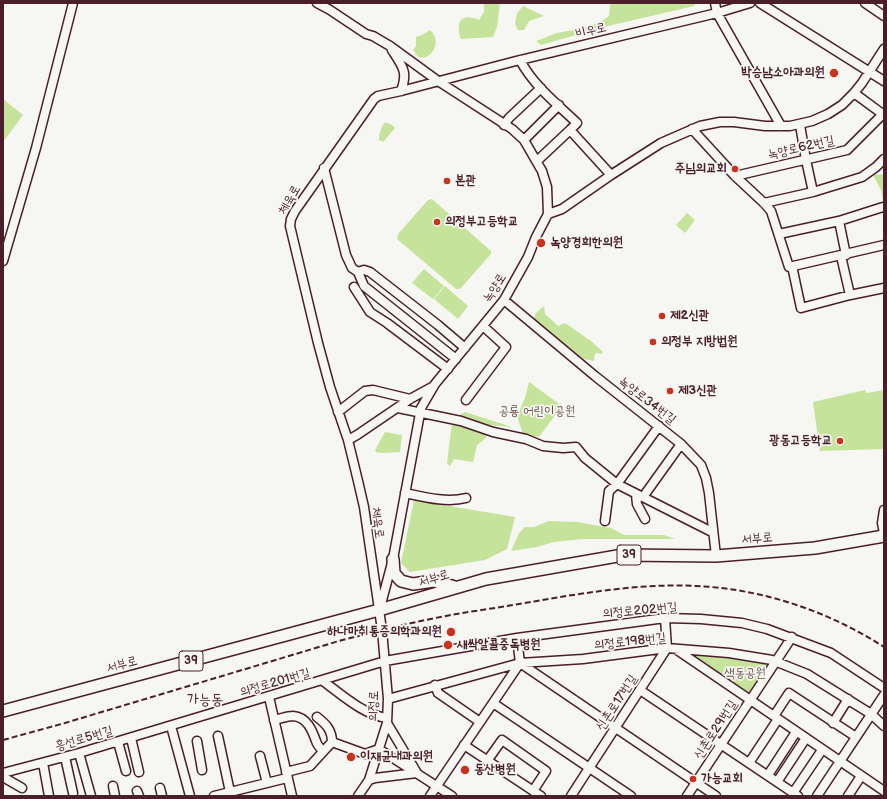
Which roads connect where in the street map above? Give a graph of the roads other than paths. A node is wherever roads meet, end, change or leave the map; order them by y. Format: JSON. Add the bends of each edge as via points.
{"nodes":[{"id":1,"x":73,"y":3,"type":"edge"},
{"id":2,"x":317,"y":3,"type":"edge"},
{"id":3,"x":715,"y":3,"type":"edge"},
{"id":4,"x":750,"y":3,"type":"edge"},
{"id":5,"x":760,"y":3,"type":"edge"},
{"id":6,"x":865,"y":3,"type":"edge"},
{"id":7,"x":717,"y":13,"type":"junction"},
{"id":8,"x":884,"y":16,"type":"edge"},
{"id":9,"x":390,"y":46,"type":"junction"},
{"id":10,"x":884,"y":49,"type":"edge"},
{"id":11,"x":520,"y":60,"type":"junction"},
{"id":12,"x":869,"y":71,"type":"junction"},
{"id":13,"x":438,"y":81,"type":"junction"},
{"id":14,"x":884,"y":81,"type":"edge"},
{"id":15,"x":541,"y":88,"type":"junction"},
{"id":16,"x":401,"y":91,"type":"junction"},
{"id":17,"x":854,"y":93,"type":"junction"},
{"id":18,"x":559,"y":105,"type":"junction"},
{"id":19,"x":883,"y":115,"type":"edge"},
{"id":20,"x":800,"y":124,"type":"junction"},
{"id":21,"x":504,"y":125,"type":"junction"},
{"id":22,"x":781,"y":126,"type":"junction"},
{"id":23,"x":692,"y":129,"type":"junction"},
{"id":24,"x":570,"y":130,"type":"junction"},
{"id":25,"x":524,"y":140,"type":"junction"},
{"id":26,"x":884,"y":159,"type":"edge"},
{"id":27,"x":806,"y":160,"type":"junction"},
{"id":28,"x":537,"y":162,"type":"junction"},
{"id":29,"x":324,"y":168,"type":"junction"},
{"id":30,"x":611,"y":175,"type":"junction"},
{"id":31,"x":734,"y":176,"type":"junction"},
{"id":32,"x":813,"y":192,"type":"junction"},
{"id":33,"x":764,"y":203,"type":"junction"},
{"id":34,"x":883,"y":206,"type":"edge"},
{"id":35,"x":548,"y":214,"type":"junction"},
{"id":36,"x":839,"y":221,"type":"junction"},
{"id":37,"x":779,"y":234,"type":"junction"},
{"id":38,"x":884,"y":246,"type":"edge"},
{"id":39,"x":844,"y":255,"type":"junction"},
{"id":40,"x":3,"y":261,"type":"edge"},
{"id":41,"x":792,"y":266,"type":"junction"},
{"id":42,"x":358,"y":272,"type":"junction"},
{"id":43,"x":354,"y":288,"type":"dead end"},
{"id":44,"x":884,"y":288,"type":"edge"},
{"id":45,"x":850,"y":295,"type":"junction"},
{"id":46,"x":504,"y":300,"type":"junction"},
{"id":47,"x":483,"y":326,"type":"junction"},
{"id":48,"x":465,"y":348,"type":"junction"},
{"id":49,"x":456,"y":359,"type":"junction"},
{"id":50,"x":448,"y":369,"type":"junction"},
{"id":51,"x":433,"y":387,"type":"junction"},
{"id":52,"x":410,"y":399,"type":"junction"},
{"id":53,"x":466,"y":400,"type":"dead end"},
{"id":54,"x":398,"y":408,"type":"junction"},
{"id":55,"x":338,"y":412,"type":"junction"},
{"id":56,"x":420,"y":412,"type":"junction"},
{"id":57,"x":659,"y":426,"type":"junction"},
{"id":58,"x":348,"y":440,"type":"junction"},
{"id":59,"x":681,"y":444,"type":"junction"},
{"id":60,"x":617,"y":484,"type":"junction"},
{"id":61,"x":405,"y":493,"type":"junction"},
{"id":62,"x":640,"y":496,"type":"junction"},
{"id":63,"x":466,"y":498,"type":"dead end"},
{"id":64,"x":884,"y":510,"type":"edge"},
{"id":65,"x":645,"y":519,"type":"dead end"},
{"id":66,"x":605,"y":521,"type":"dead end"},
{"id":67,"x":712,"y":532,"type":"junction"},
{"id":68,"x":884,"y":534,"type":"edge"},
{"id":69,"x":716,"y":556,"type":"junction"},
{"id":70,"x":393,"y":559,"type":"junction"},
{"id":71,"x":456,"y":588,"type":"junction"},
{"id":72,"x":379,"y":610,"type":"junction"},
{"id":73,"x":665,"y":618,"type":"junction"},
{"id":74,"x":792,"y":637,"type":"junction"},
{"id":75,"x":517,"y":638,"type":"junction"},
{"id":76,"x":667,"y":648,"type":"junction"},
{"id":77,"x":677,"y":650,"type":"junction"},
{"id":78,"x":385,"y":661,"type":"junction"},
{"id":79,"x":776,"y":661,"type":"junction"},
{"id":80,"x":520,"y":663,"type":"junction"},
{"id":81,"x":322,"y":681,"type":"junction"},
{"id":82,"x":435,"y":685,"type":"junction"},
{"id":83,"x":884,"y":688,"type":"edge"},
{"id":84,"x":640,"y":690,"type":"junction"},
{"id":85,"x":884,"y":695,"type":"edge"},
{"id":86,"x":269,"y":697,"type":"junction"},
{"id":87,"x":388,"y":699,"type":"junction"},
{"id":88,"x":848,"y":699,"type":"junction"},
{"id":89,"x":750,"y":700,"type":"junction"},
{"id":90,"x":493,"y":703,"type":"junction"},
{"id":91,"x":3,"y":711,"type":"edge"},
{"id":92,"x":871,"y":714,"type":"junction"},
{"id":93,"x":317,"y":716,"type":"dead end"},
{"id":94,"x":776,"y":718,"type":"junction"},
{"id":95,"x":274,"y":720,"type":"junction"},
{"id":96,"x":387,"y":720,"type":"junction"},
{"id":97,"x":480,"y":722,"type":"junction"},
{"id":98,"x":834,"y":723,"type":"junction"},
{"id":99,"x":171,"y":726,"type":"junction"},
{"id":100,"x":884,"y":726,"type":"edge"},
{"id":101,"x":615,"y":728,"type":"junction"},
{"id":102,"x":796,"y":732,"type":"junction"},
{"id":103,"x":218,"y":736,"type":"dead end"},
{"id":104,"x":856,"y":737,"type":"junction"},
{"id":105,"x":131,"y":738,"type":"junction"},
{"id":106,"x":806,"y":738,"type":"junction"},
{"id":107,"x":197,"y":741,"type":"dead end"},
{"id":108,"x":118,"y":742,"type":"junction"},
{"id":109,"x":332,"y":742,"type":"junction"},
{"id":110,"x":721,"y":744,"type":"junction"},
{"id":111,"x":464,"y":745,"type":"junction"},
{"id":112,"x":379,"y":749,"type":"junction"},
{"id":113,"x":822,"y":750,"type":"junction"},
{"id":114,"x":324,"y":751,"type":"junction"},
{"id":115,"x":80,"y":753,"type":"junction"},
{"id":116,"x":260,"y":756,"type":"dead end"},
{"id":117,"x":65,"y":757,"type":"junction"},
{"id":118,"x":487,"y":761,"type":"junction"},
{"id":119,"x":840,"y":762,"type":"junction"},
{"id":120,"x":43,"y":763,"type":"junction"},
{"id":121,"x":749,"y":763,"type":"junction"},
{"id":122,"x":589,"y":768,"type":"junction"},
{"id":123,"x":202,"y":770,"type":"dead end"},
{"id":124,"x":126,"y":771,"type":"dead end"},
{"id":125,"x":139,"y":772,"type":"dead end"},
{"id":126,"x":3,"y":773,"type":"edge"},
{"id":127,"x":417,"y":773,"type":"junction"},
{"id":128,"x":287,"y":775,"type":"junction"},
{"id":129,"x":768,"y":775,"type":"junction"},
{"id":130,"x":861,"y":776,"type":"junction"},
{"id":131,"x":3,"y":777,"type":"edge"},
{"id":132,"x":369,"y":780,"type":"junction"},
{"id":133,"x":696,"y":782,"type":"junction"},
{"id":134,"x":777,"y":782,"type":"junction"},
{"id":135,"x":267,"y":783,"type":"junction"},
{"id":136,"x":113,"y":786,"type":"dead end"},
{"id":137,"x":436,"y":786,"type":"junction"},
{"id":138,"x":22,"y":788,"type":"dead end"},
{"id":139,"x":533,"y":791,"type":"junction"},
{"id":140,"x":73,"y":792,"type":"dead end"},
{"id":141,"x":230,"y":792,"type":"junction"},
{"id":142,"x":881,"y":792,"type":"edge"},
{"id":143,"x":796,"y":794,"type":"edge"},
{"id":144,"x":49,"y":796,"type":"edge"},
{"id":145,"x":91,"y":796,"type":"edge"},
{"id":146,"x":115,"y":796,"type":"edge"},
{"id":147,"x":190,"y":796,"type":"edge"},
{"id":148,"x":214,"y":796,"type":"edge"},
{"id":149,"x":292,"y":796,"type":"edge"},
{"id":150,"x":358,"y":796,"type":"edge"},
{"id":151,"x":430,"y":796,"type":"edge"},
{"id":152,"x":452,"y":796,"type":"edge"},
{"id":153,"x":541,"y":796,"type":"edge"},
{"id":154,"x":570,"y":796,"type":"edge"},
{"id":155,"x":631,"y":796,"type":"edge"},
{"id":156,"x":687,"y":796,"type":"edge"},
{"id":157,"x":716,"y":796,"type":"edge"},
{"id":158,"x":817,"y":796,"type":"edge"},
{"id":159,"x":848,"y":796,"type":"edge"}],
"edges":[{"from":1,"to":40,"type":"street","via":[[36,148]]},
{"from":2,"to":9,"type":"street"},
{"from":3,"to":7,"type":"street"},
{"from":4,"to":7,"type":"street","name":"비우로"},
{"from":5,"to":12,"type":"street"},
{"from":6,"to":8,"type":"street"},
{"from":7,"to":11,"type":"street","name":"비우로"},
{"from":7,"to":22,"type":"street"},
{"from":9,"to":13,"type":"street"},
{"from":9,"to":16,"type":"street","via":[[403,67],[405,79]]},
{"from":10,"to":12,"type":"street"},
{"from":11,"to":13,"type":"street","name":"비우로"},
{"from":11,"to":15,"type":"street"},
{"from":12,"to":14,"type":"street"},
{"from":12,"to":17,"type":"street"},
{"from":13,"to":16,"type":"street","name":"체육로"},
{"from":13,"to":21,"type":"street"},
{"from":15,"to":18,"type":"street"},
{"from":15,"to":21,"type":"street"},
{"from":16,"to":29,"type":"street","name":"체육로","via":[[374,99]]},
{"from":17,"to":19,"type":"street","name":"녹양로62번길"},
{"from":17,"to":20,"type":"street","via":[[828,114]]},
{"from":18,"to":24,"type":"street","via":[[577,123]]},
{"from":18,"to":25,"type":"street"},
{"from":19,"to":27,"type":"street","name":"녹양로62번길","via":[[847,150]]},
{"from":20,"to":22,"type":"street"},
{"from":20,"to":27,"type":"street"},
{"from":21,"to":25,"type":"street"},
{"from":22,"to":23,"type":"street","via":[[720,122]]},
{"from":23,"to":30,"type":"street","via":[[661,144]]},
{"from":23,"to":31,"type":"street"},
{"from":24,"to":28,"type":"street"},
{"from":24,"to":30,"type":"street"},
{"from":25,"to":28,"type":"street"},
{"from":26,"to":32,"type":"street","via":[[862,177]]},
{"from":27,"to":31,"type":"street","name":"녹양로62번길"},
{"from":27,"to":32,"type":"street"},
{"from":28,"to":35,"type":"street","via":[[547,187]]},
{"from":29,"to":42,"type":"street","via":[[346,255],[352,268]]},
{"from":29,"to":55,"type":"street","name":"체육로","via":[[295,211],[290,226],[318,343]]},
{"from":30,"to":35,"type":"street","via":[[562,209]]},
{"from":31,"to":33,"type":"street"},
{"from":32,"to":33,"type":"street"},
{"from":33,"to":37,"type":"street","via":[[771,211]]},
{"from":34,"to":36,"type":"street"},
{"from":35,"to":46,"type":"street","name":"녹양로"},
{"from":36,"to":37,"type":"street"},
{"from":36,"to":39,"type":"street"},
{"from":37,"to":41,"type":"street","via":[[789,267]]},
{"from":38,"to":39,"type":"street"},
{"from":39,"to":41,"type":"street"},
{"from":39,"to":45,"type":"street"},
{"from":41,"to":45,"type":"street","via":[[801,308]]},
{"from":42,"to":48,"type":"street","via":[[370,272]]},
{"from":42,"to":49,"type":"street","via":[[364,286]]},
{"from":43,"to":50,"type":"street","via":[[370,312]]},
{"from":44,"to":45,"type":"street"},
{"from":46,"to":47,"type":"street","name":"녹양로"},
{"from":46,"to":57,"type":"street","name":"녹양로34번길"},
{"from":47,"to":48,"type":"street","name":"녹양로"},
{"from":47,"to":53,"type":"street","via":[[506,347]]},
{"from":48,"to":49,"type":"street","name":"녹양로"},
{"from":49,"to":50,"type":"street","name":"녹양로"},
{"from":50,"to":51,"type":"street","name":"녹양로"},
{"from":51,"to":52,"type":"street"},
{"from":51,"to":56,"type":"street","name":"녹양로"},
{"from":52,"to":54,"type":"street"},
{"from":52,"to":55,"type":"street","via":[[373,390],[365,391]]},
{"from":54,"to":56,"type":"street"},
{"from":54,"to":58,"type":"street"},
{"from":55,"to":58,"type":"street","name":"체육로"},
{"from":56,"to":60,"type":"street","via":[[461,421],[543,446],[576,447]]},
{"from":56,"to":61,"type":"street","name":"녹양로"},
{"from":57,"to":59,"type":"street","name":"녹양로34번길"},
{"from":57,"to":60,"type":"street"},
{"from":58,"to":72,"type":"street","name":"체육로","via":[[364,507]]},
{"from":59,"to":62,"type":"street"},
{"from":59,"to":67,"type":"street","name":"녹양로34번길","via":[[701,465],[709,493]]},
{"from":60,"to":62,"type":"street"},
{"from":60,"to":66,"type":"street","via":[[609,491]]},
{"from":61,"to":63,"type":"street","via":[[456,500]]},
{"from":61,"to":70,"type":"street","name":"녹양로"},
{"from":62,"to":65,"type":"street","via":[[637,504]]},
{"from":62,"to":67,"type":"street"},
{"from":64,"to":68,"type":"street"},
{"from":67,"to":69,"type":"street","name":"녹양로34번길"},
{"from":68,"to":69,"type":"main road","name":"서부로","number":"39","via":[[815,548]]},
{"from":69,"to":71,"type":"main road","name":"서부로","number":"39","via":[[613,556],[486,579]]},
{"from":70,"to":71,"type":"main road","via":[[394,573],[406,583],[434,581]]},
{"from":70,"to":72,"type":"street","name":"녹양로"},
{"from":71,"to":72,"type":"main road","name":"서부로","number":"39"},
{"from":72,"to":78,"type":"street","name":"의정로"},
{"from":72,"to":91,"type":"main road","name":"서부로","number":"39"},
{"from":73,"to":74,"type":"street","name":"의정로202번길","via":[[742,623]]},
{"from":73,"to":75,"type":"street","name":"의정로202번길"},
{"from":73,"to":76,"type":"street"},
{"from":74,"to":79,"type":"street","name":"신촌로29번길"},
{"from":74,"to":83,"type":"street","name":"의정로202번길","via":[[831,653]]},
{"from":75,"to":78,"type":"street","name":"의정로202번길"},
{"from":75,"to":80,"type":"street"},
{"from":76,"to":77,"type":"street","name":"의정로198번길"},
{"from":76,"to":80,"type":"street","name":"의정로198번길","via":[[583,659]]},
{"from":76,"to":84,"type":"street","name":"신촌로17번길"},
{"from":77,"to":79,"type":"street","name":"의정로198번길","via":[[729,653]]},
{"from":77,"to":89,"type":"street"},
{"from":78,"to":81,"type":"street","name":"의정로201번길"},
{"from":78,"to":87,"type":"street","name":"의정로"},
{"from":79,"to":88,"type":"street","name":"의정로198번길","via":[[807,674]]},
{"from":79,"to":89,"type":"street","name":"신촌로29번길"},
{"from":80,"to":82,"type":"street","name":"의정로198번길"},
{"from":80,"to":90,"type":"street"},
{"from":80,"to":101,"type":"street"},
{"from":81,"to":86,"type":"street","name":"의정로201번길"},
{"from":81,"to":96,"type":"street","via":[[368,713]]},
{"from":82,"to":87,"type":"street","name":"의정로198번길"},
{"from":82,"to":97,"type":"street","via":[[438,693]]},
{"from":84,"to":101,"type":"street","name":"신촌로17번길"},
{"from":84,"to":110,"type":"street"},
{"from":85,"to":92,"type":"street"},
{"from":86,"to":95,"type":"street"},
{"from":86,"to":99,"type":"street","name":"의정로201번길"},
{"from":87,"to":96,"type":"street","name":"의정로"},
{"from":88,"to":92,"type":"street","name":"의정로198번길"},
{"from":88,"to":98,"type":"street"},
{"from":89,"to":94,"type":"street"},
{"from":89,"to":110,"type":"street","name":"신촌로29번길"},
{"from":90,"to":97,"type":"street"},
{"from":90,"to":122,"type":"street"},
{"from":92,"to":100,"type":"street","name":"의정로198번길"},
{"from":92,"to":104,"type":"street"},
{"from":93,"to":109,"type":"street","via":[[328,725]]},
{"from":94,"to":98,"type":"street","via":[[789,693]]},
{"from":94,"to":102,"type":"street"},
{"from":94,"to":121,"type":"street"},
{"from":95,"to":114,"type":"street","via":[[294,716],[302,719],[309,725]]},
{"from":95,"to":128,"type":"street"},
{"from":96,"to":112,"type":"street","name":"의정로"},
{"from":96,"to":127,"type":"street"},
{"from":97,"to":111,"type":"street"},
{"from":98,"to":104,"type":"street"},
{"from":99,"to":105,"type":"street","name":"흥선로5번길"},
{"from":99,"to":147,"type":"street"},
{"from":101,"to":122,"type":"street","name":"신촌로17번길"},
{"from":101,"to":133,"type":"street"},
{"from":102,"to":106,"type":"street"},
{"from":102,"to":129,"type":"street"},
{"from":103,"to":141,"type":"street"},
{"from":104,"to":119,"type":"street"},
{"from":105,"to":108,"type":"street","name":"흥선로5번길"},
{"from":105,"to":125,"type":"street"},
{"from":106,"to":113,"type":"street"},
{"from":106,"to":134,"type":"street"},
{"from":107,"to":123,"type":"street"},
{"from":108,"to":115,"type":"street","name":"흥선로5번길"},
{"from":108,"to":124,"type":"street"},
{"from":109,"to":112,"type":"street","via":[[365,754]]},
{"from":109,"to":114,"type":"street"},
{"from":110,"to":121,"type":"street"},
{"from":110,"to":133,"type":"street","name":"신촌로29번길"},
{"from":111,"to":118,"type":"street"},
{"from":111,"to":137,"type":"street"},
{"from":112,"to":127,"type":"street"},
{"from":112,"to":132,"type":"street","name":"의정로"},
{"from":113,"to":119,"type":"street"},
{"from":113,"to":143,"type":"street"},
{"from":114,"to":128,"type":"street","via":[[310,766]]},
{"from":115,"to":117,"type":"street","name":"흥선로5번길"},
{"from":115,"to":145,"type":"street"},
{"from":116,"to":135,"type":"street"},
{"from":117,"to":120,"type":"street","name":"흥선로5번길"},
{"from":117,"to":140,"type":"street"},
{"from":118,"to":139,"type":"street"},
{"from":118,"to":139,"type":"street","via":[[502,740],[546,771]]},
{"from":119,"to":130,"type":"street"},
{"from":119,"to":158,"type":"street"},
{"from":120,"to":126,"type":"street","name":"흥선로5번길"},
{"from":120,"to":144,"type":"street"},
{"from":121,"to":129,"type":"street"},
{"from":122,"to":154,"type":"street","name":"신촌로17번길"},
{"from":122,"to":155,"type":"street"},
{"from":127,"to":132,"type":"street"},
{"from":127,"to":137,"type":"street"},
{"from":128,"to":135,"type":"street"},
{"from":128,"to":149,"type":"street"},
{"from":129,"to":134,"type":"street"},
{"from":130,"to":142,"type":"street"},
{"from":130,"to":159,"type":"street"},
{"from":131,"to":138,"type":"street"},
{"from":132,"to":150,"type":"street","name":"의정로"},
{"from":133,"to":156,"type":"street","name":"신촌로29번길"},
{"from":133,"to":157,"type":"street"},
{"from":134,"to":143,"type":"street"},
{"from":135,"to":141,"type":"street"},
{"from":136,"to":146,"type":"street"},
{"from":137,"to":151,"type":"street"},
{"from":137,"to":152,"type":"street"},
{"from":139,"to":153,"type":"street"},
{"from":141,"to":148,"type":"street"}]}
